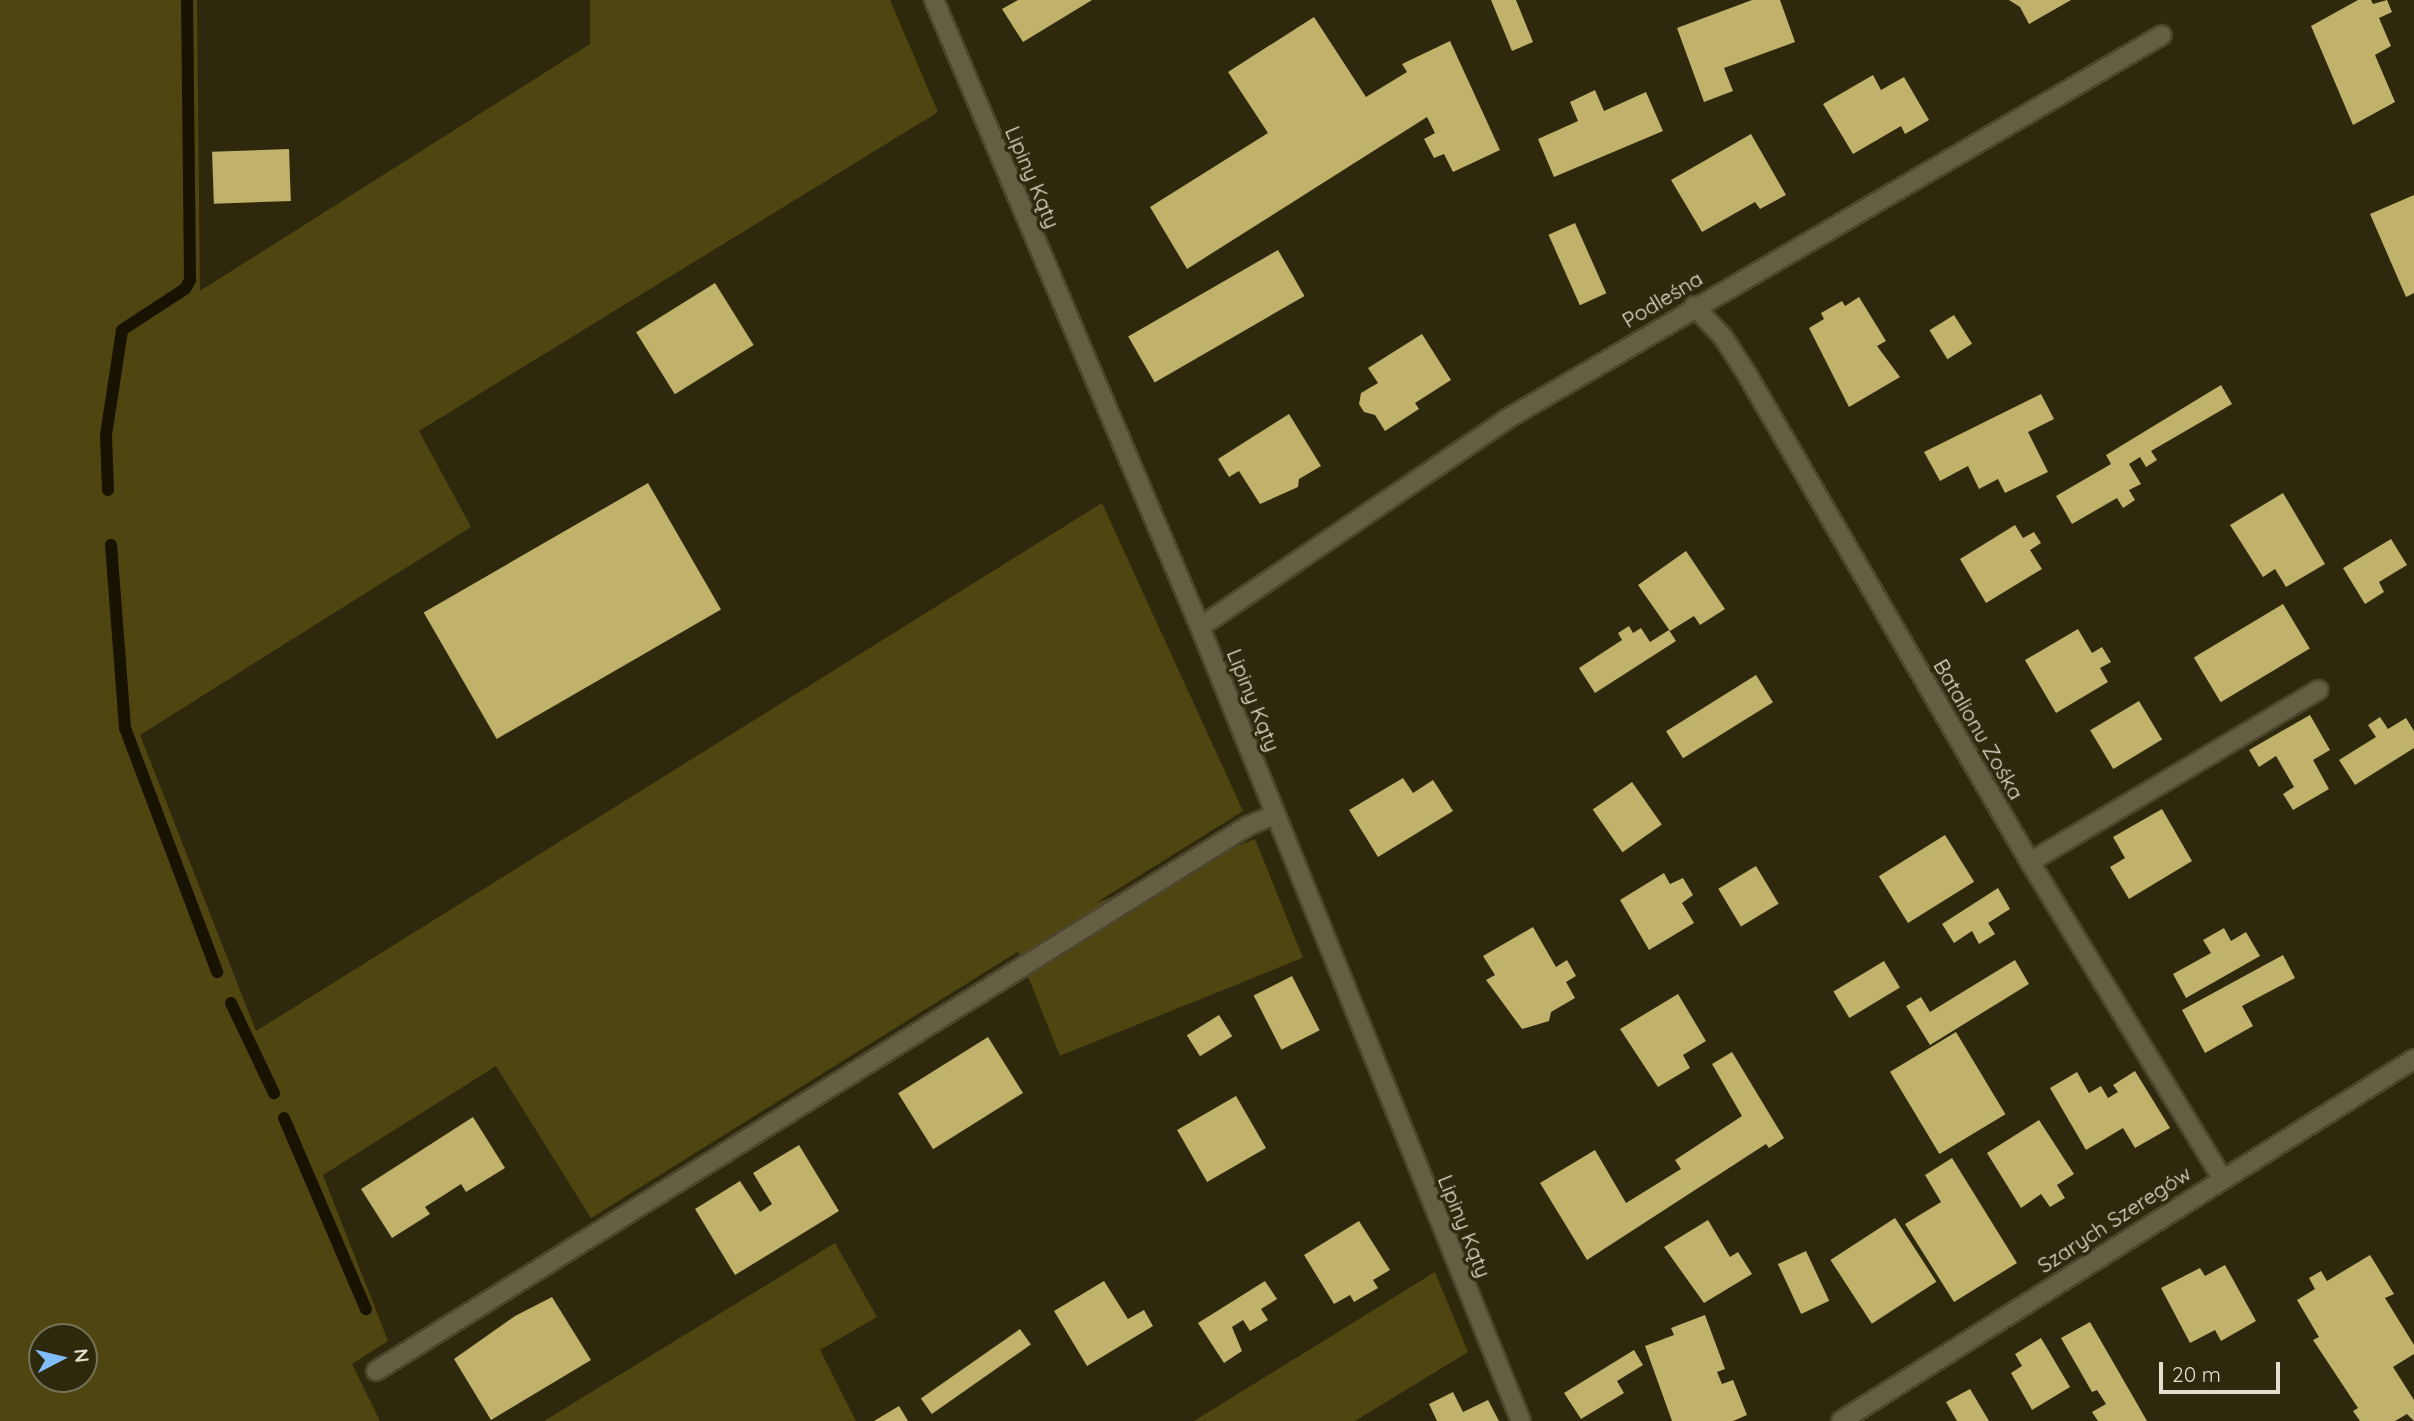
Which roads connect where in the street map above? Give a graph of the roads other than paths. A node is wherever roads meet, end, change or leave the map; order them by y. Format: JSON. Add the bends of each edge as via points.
{"nodes":[{"id":1,"x":934,"y":0,"type":"edge"},
{"id":2,"x":2162,"y":35,"type":"dead end"},
{"id":3,"x":1694,"y":306,"type":"junction"},
{"id":4,"x":1200,"y":626,"type":"junction"},
{"id":5,"x":2319,"y":690,"type":"dead end"},
{"id":6,"x":1276,"y":814,"type":"junction"},
{"id":7,"x":2030,"y":862,"type":"junction"},
{"id":8,"x":2414,"y":1059,"type":"edge"},
{"id":9,"x":2222,"y":1178,"type":"junction"},
{"id":10,"x":376,"y":1371,"type":"dead end"},
{"id":11,"x":1521,"y":1421,"type":"edge"},
{"id":12,"x":1841,"y":1421,"type":"edge"}],
"edges":[{"from":1,"to":4,"type":"street","name":"Lipiny Kąty"},
{"from":2,"to":3,"type":"street","name":"Podleśna"},
{"from":3,"to":4,"type":"street","name":"Podleśna","via":[[1507,419]]},
{"from":3,"to":7,"type":"street","name":"Batalionu Zośka","via":[[1723,337],[1748,376]]},
{"from":4,"to":6,"type":"street","name":"Lipiny Kąty"},
{"from":5,"to":7,"type":"street"},
{"from":6,"to":10,"type":"street","via":[[1248,826]]},
{"from":6,"to":11,"type":"street","name":"Lipiny Kąty"},
{"from":7,"to":9,"type":"street","name":"Batalionu Zośka"},
{"from":8,"to":9,"type":"street","name":"Szarych Szeregów"},
{"from":9,"to":12,"type":"street","name":"Szarych Szeregów"}]}
